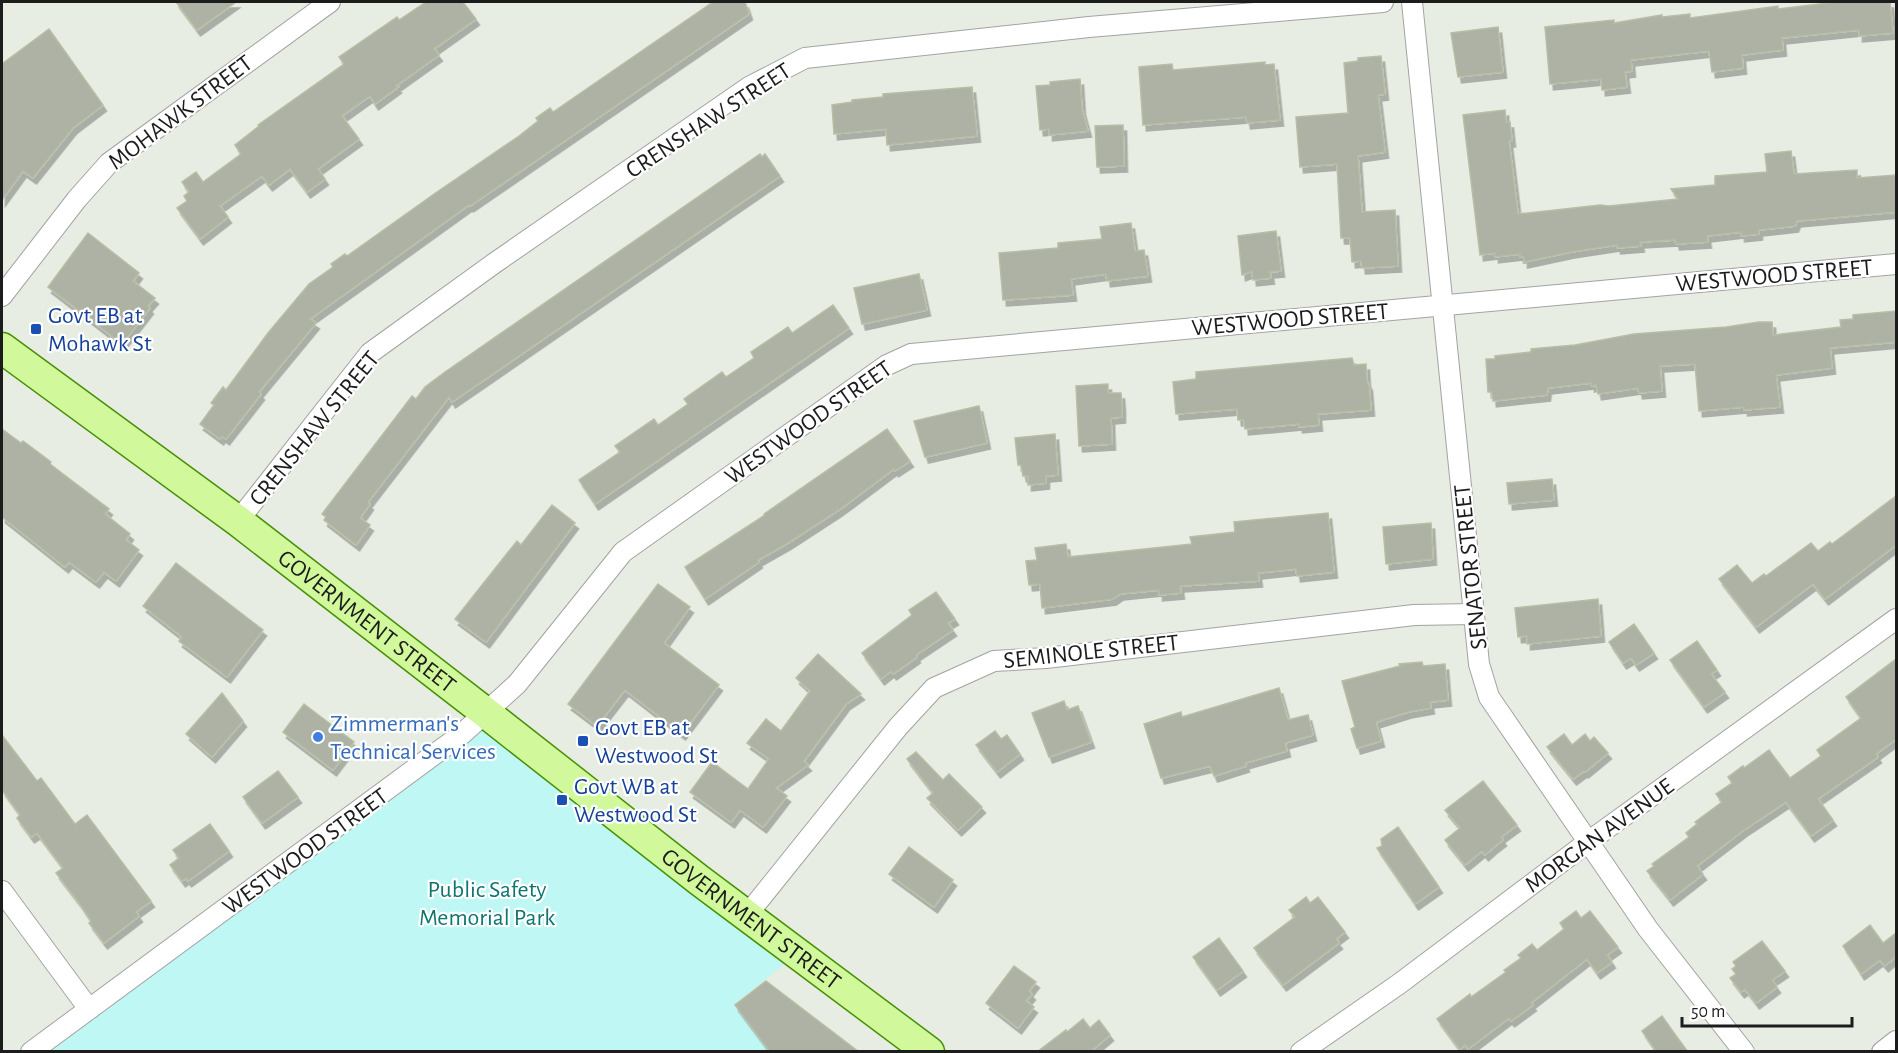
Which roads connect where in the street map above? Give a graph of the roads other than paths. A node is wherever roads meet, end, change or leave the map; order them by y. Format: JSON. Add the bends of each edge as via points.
{"nodes":[{"id":1,"x":330,"y":2,"type":"edge"},
{"id":2,"x":1383,"y":2,"type":"edge"},
{"id":3,"x":1412,"y":2,"type":"edge"},
{"id":4,"x":1896,"y":264,"type":"edge"},
{"id":5,"x":2,"y":296,"type":"edge"},
{"id":6,"x":1443,"y":305,"type":"junction"},
{"id":7,"x":2,"y":348,"type":"edge"},
{"id":8,"x":238,"y":521,"type":"junction"},
{"id":9,"x":1474,"y":614,"type":"junction"},
{"id":10,"x":1896,"y":619,"type":"edge"},
{"id":11,"x":486,"y":713,"type":"junction"},
{"id":12,"x":1588,"y":842,"type":"junction"},
{"id":13,"x":2,"y":891,"type":"edge"},
{"id":14,"x":747,"y":915,"type":"junction"},
{"id":15,"x":89,"y":1009,"type":"junction"},
{"id":16,"x":1896,"y":1041,"type":"edge"},
{"id":17,"x":31,"y":1052,"type":"edge"},
{"id":18,"x":929,"y":1052,"type":"edge"},
{"id":19,"x":1301,"y":1052,"type":"edge"},
{"id":20,"x":1744,"y":1052,"type":"edge"},
{"id":21,"x":1882,"y":1052,"type":"edge"}],
"edges":[{"from":1,"to":5,"type":"street","name":"MOHAWK STREET","via":[[109,162]]},
{"from":2,"to":8,"type":"street","name":"CRENSHAW STREET","via":[[1089,27],[805,58],[749,87],[370,353]]},
{"from":3,"to":6,"type":"street","name":"SENATOR STREET"},
{"from":4,"to":6,"type":"street","name":"WESTWOOD STREET"},
{"from":6,"to":9,"type":"street","name":"SENATOR STREET"},
{"from":6,"to":11,"type":"street","name":"WESTWOOD STREET","via":[[911,354],[887,364],[623,552],[517,684]]},
{"from":7,"to":8,"type":"main road","name":"GOVERNMENT STREET"},
{"from":8,"to":11,"type":"main road","name":"GOVERNMENT STREET"},
{"from":9,"to":12,"type":"street","name":"SENATOR STREET","via":[[1479,664],[1489,697]]},
{"from":9,"to":14,"type":"street","name":"SEMINOLE STREET","via":[[1414,615],[994,661],[934,688]]},
{"from":10,"to":12,"type":"street","name":"MORGAN AVENUE"},
{"from":11,"to":14,"type":"main road","name":"GOVERNMENT STREET"},
{"from":11,"to":15,"type":"street","name":"WESTWOOD STREET","via":[[373,801]]},
{"from":12,"to":19,"type":"street","name":"MORGAN AVENUE"},
{"from":12,"to":20,"type":"street","name":"SENATOR STREET","via":[[1648,929]]},
{"from":13,"to":15,"type":"street"},
{"from":14,"to":18,"type":"main road","name":"GOVERNMENT STREET"},
{"from":15,"to":17,"type":"street","name":"WESTWOOD STREET"},
{"from":16,"to":21,"type":"street"}]}
